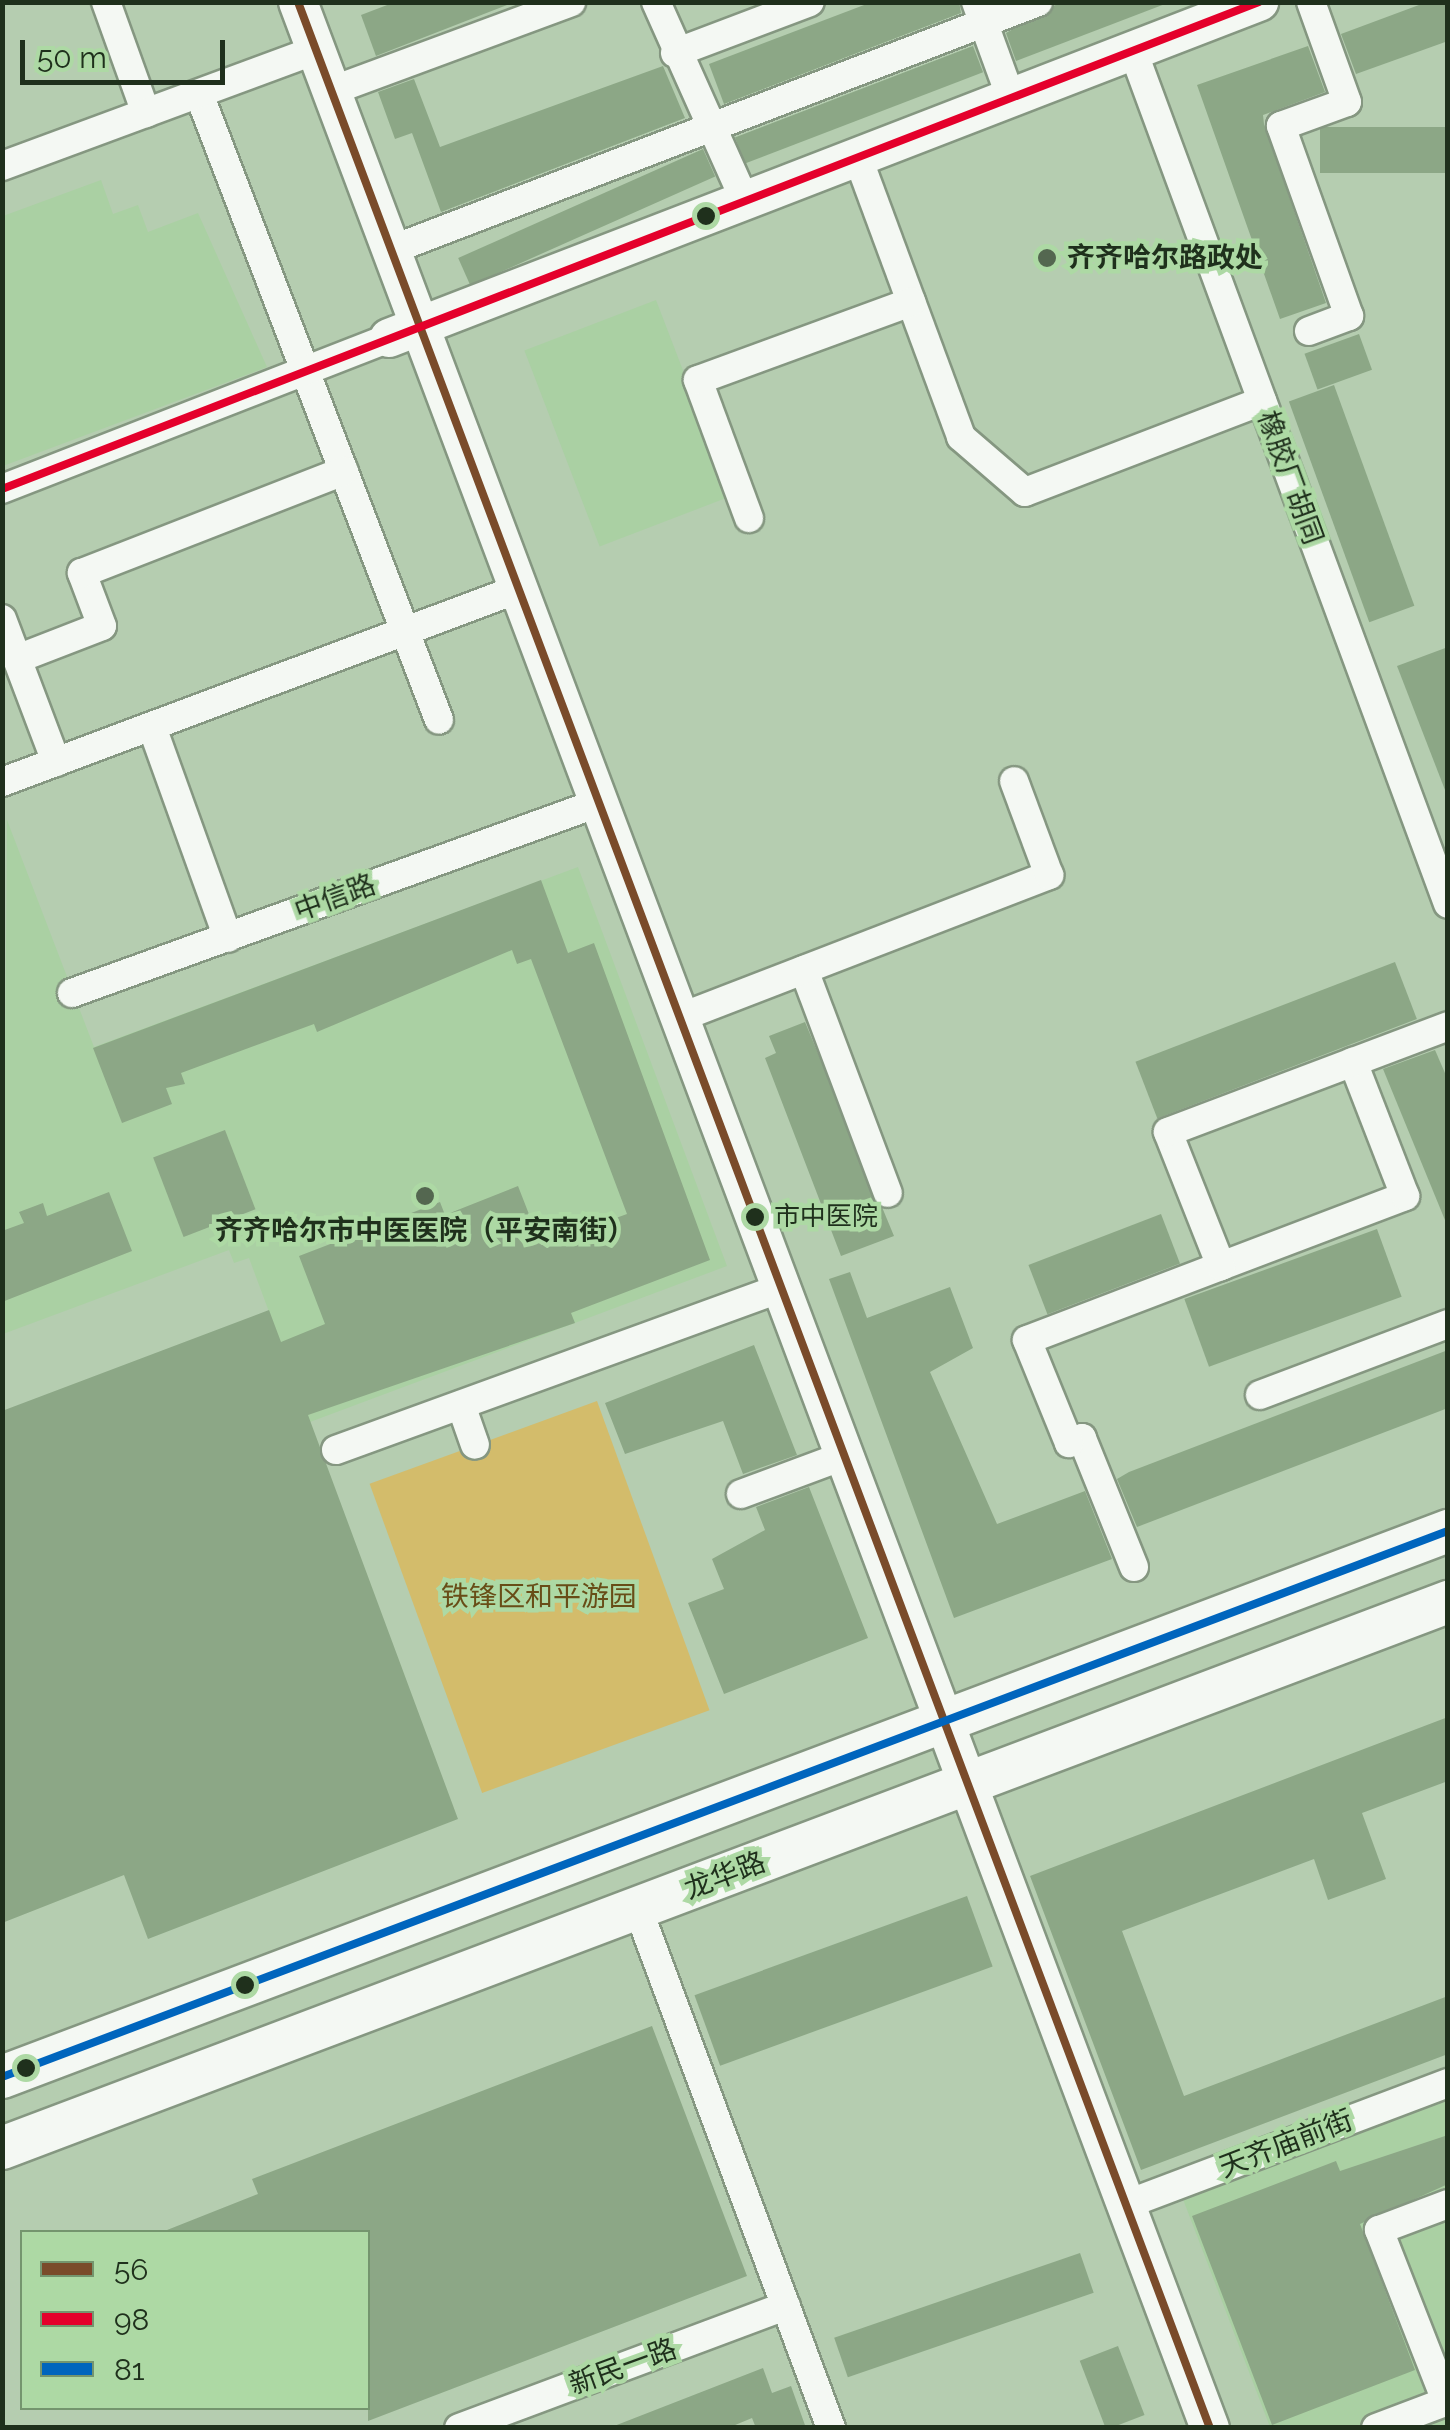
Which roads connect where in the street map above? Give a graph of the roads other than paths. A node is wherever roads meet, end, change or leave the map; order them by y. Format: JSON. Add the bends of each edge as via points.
{"nodes":[{"id":1,"x":106,"y":2,"type":"edge"},
{"id":2,"x":298,"y":2,"type":"edge"},
{"id":3,"x":571,"y":2,"type":"edge"},
{"id":4,"x":656,"y":2,"type":"edge"},
{"id":5,"x":810,"y":2,"type":"edge"},
{"id":6,"x":1038,"y":2,"type":"edge"},
{"id":7,"x":1259,"y":2,"type":"edge"},
{"id":8,"x":1311,"y":2,"type":"edge"},
{"id":9,"x":980,"y":13,"type":"edge"},
{"id":10,"x":316,"y":50,"type":"junction"},
{"id":11,"x":1133,"y":51,"type":"junction"},
{"id":12,"x":675,"y":53,"type":"junction"},
{"id":13,"x":331,"y":91,"type":"junction"},
{"id":14,"x":200,"y":94,"type":"junction"},
{"id":15,"x":1011,"y":98,"type":"junction"},
{"id":16,"x":146,"y":114,"type":"junction"},
{"id":17,"x":718,"y":124,"type":"junction"},
{"id":18,"x":858,"y":158,"type":"junction"},
{"id":19,"x":2,"y":166,"type":"edge"},
{"id":20,"x":745,"y":201,"type":"junction"},
{"id":21,"x":390,"y":250,"type":"junction"},
{"id":22,"x":911,"y":302,"type":"junction"},
{"id":23,"x":1309,"y":331,"type":"dead end"},
{"id":24,"x":404,"y":332,"type":"junction"},
{"id":25,"x":306,"y":372,"type":"junction"},
{"id":26,"x":1262,"y":401,"type":"junction"},
{"id":27,"x":344,"y":471,"type":"junction"},
{"id":28,"x":2,"y":489,"type":"edge"},
{"id":29,"x":749,"y":518,"type":"dead end"},
{"id":30,"x":518,"y":589,"type":"junction"},
{"id":31,"x":2,"y":620,"type":"edge"},
{"id":32,"x":405,"y":632,"type":"junction"},
{"id":33,"x":18,"y":659,"type":"junction"},
{"id":34,"x":439,"y":720,"type":"dead end"},
{"id":35,"x":152,"y":727,"type":"junction"},
{"id":36,"x":56,"y":762,"type":"junction"},
{"id":37,"x":1014,"y":781,"type":"dead end"},
{"id":38,"x":2,"y":782,"type":"edge"},
{"id":39,"x":598,"y":803,"type":"junction"},
{"id":40,"x":1437,"y":843,"type":"edge"},
{"id":41,"x":1448,"y":904,"type":"edge"},
{"id":42,"x":228,"y":938,"type":"junction"},
{"id":43,"x":804,"y":970,"type":"junction"},
{"id":44,"x":72,"y":993,"type":"dead end"},
{"id":45,"x":678,"y":1018,"type":"junction"},
{"id":46,"x":1448,"y":1026,"type":"edge"},
{"id":47,"x":1354,"y":1062,"type":"junction"},
{"id":48,"x":888,"y":1193,"type":"dead end"},
{"id":49,"x":1221,"y":1266,"type":"junction"},
{"id":50,"x":780,"y":1288,"type":"junction"},
{"id":51,"x":1448,"y":1324,"type":"edge"},
{"id":52,"x":1260,"y":1395,"type":"dead end"},
{"id":53,"x":461,"y":1405,"type":"junction"},
{"id":54,"x":475,"y":1444,"type":"dead end"},
{"id":55,"x":336,"y":1450,"type":"dead end"},
{"id":56,"x":843,"y":1456,"type":"junction"},
{"id":57,"x":741,"y":1494,"type":"dead end"},
{"id":58,"x":1448,"y":1531,"type":"edge"},
{"id":59,"x":1134,"y":1566,"type":"dead end"},
{"id":60,"x":1448,"y":1602,"type":"edge"},
{"id":61,"x":942,"y":1722,"type":"junction"},
{"id":62,"x":966,"y":1785,"type":"junction"},
{"id":63,"x":638,"y":1909,"type":"junction"},
{"id":64,"x":2,"y":2077,"type":"edge"},
{"id":65,"x":1448,"y":2083,"type":"edge"},
{"id":66,"x":2,"y":2148,"type":"edge"},
{"id":67,"x":1126,"y":2204,"type":"junction"},
{"id":68,"x":1448,"y":2204,"type":"edge"},
{"id":69,"x":786,"y":2306,"type":"junction"},
{"id":70,"x":1447,"y":2401,"type":"edge"},
{"id":71,"x":460,"y":2428,"type":"edge"},
{"id":72,"x":831,"y":2428,"type":"edge"},
{"id":73,"x":1210,"y":2428,"type":"edge"},
{"id":74,"x":1376,"y":2428,"type":"edge"}],
"edges":[{"from":1,"to":16,"type":"street"},
{"from":2,"to":10,"type":"street"},
{"from":3,"to":13,"type":"street"},
{"from":4,"to":12,"type":"street"},
{"from":5,"to":12,"type":"street"},
{"from":6,"to":9,"type":"street"},
{"from":7,"to":11,"type":"street"},
{"from":8,"to":23,"type":"street","via":[[1347,102],[1282,126],[1349,316]]},
{"from":9,"to":15,"type":"street"},
{"from":9,"to":17,"type":"street"},
{"from":10,"to":13,"type":"street"},
{"from":10,"to":14,"type":"street"},
{"from":11,"to":15,"type":"street"},
{"from":11,"to":26,"type":"street","name":"橡胶厂胡同"},
{"from":12,"to":17,"type":"street","via":[[690,92]]},
{"from":13,"to":21,"type":"street"},
{"from":14,"to":16,"type":"street"},
{"from":14,"to":25,"type":"street"},
{"from":15,"to":18,"type":"street"},
{"from":16,"to":19,"type":"street"},
{"from":17,"to":20,"type":"street"},
{"from":17,"to":21,"type":"street"},
{"from":18,"to":20,"type":"street"},
{"from":18,"to":22,"type":"street"},
{"from":20,"to":24,"type":"street"},
{"from":21,"to":24,"type":"street"},
{"from":22,"to":26,"type":"street","via":[[961,437],[1025,492]]},
{"from":22,"to":29,"type":"street","via":[[698,380]]},
{"from":24,"to":25,"type":"street"},
{"from":24,"to":30,"type":"street"},
{"from":25,"to":27,"type":"street"},
{"from":25,"to":28,"type":"street"},
{"from":26,"to":40,"type":"street","name":"橡胶厂胡同"},
{"from":27,"to":32,"type":"street"},
{"from":27,"to":33,"type":"street","via":[[82,573],[102,626]]},
{"from":30,"to":32,"type":"street"},
{"from":30,"to":39,"type":"street"},
{"from":31,"to":33,"type":"street"},
{"from":32,"to":34,"type":"street"},
{"from":32,"to":35,"type":"street"},
{"from":33,"to":36,"type":"street"},
{"from":35,"to":36,"type":"street"},
{"from":35,"to":42,"type":"street"},
{"from":36,"to":38,"type":"street"},
{"from":37,"to":43,"type":"street","via":[[1049,875]]},
{"from":39,"to":42,"type":"street","name":"中信路"},
{"from":39,"to":45,"type":"street"},
{"from":40,"to":41,"type":"street","name":"橡胶厂胡同"},
{"from":42,"to":44,"type":"street","name":"中信路"},
{"from":43,"to":45,"type":"street"},
{"from":43,"to":48,"type":"street"},
{"from":45,"to":50,"type":"street"},
{"from":46,"to":47,"type":"street"},
{"from":47,"to":49,"type":"street","via":[[1404,1196]]},
{"from":47,"to":49,"type":"street","via":[[1168,1132]]},
{"from":49,"to":59,"type":"street","via":[[1027,1340],[1068,1443],[1082,1438]]},
{"from":50,"to":53,"type":"street"},
{"from":50,"to":56,"type":"street"},
{"from":51,"to":52,"type":"street"},
{"from":53,"to":54,"type":"street"},
{"from":53,"to":55,"type":"street"},
{"from":56,"to":57,"type":"street"},
{"from":56,"to":61,"type":"street"},
{"from":58,"to":61,"type":"main road"},
{"from":60,"to":62,"type":"main road","name":"龙华路"},
{"from":61,"to":62,"type":"street"},
{"from":61,"to":64,"type":"main road"},
{"from":62,"to":63,"type":"main road","name":"龙华路"},
{"from":62,"to":67,"type":"street"},
{"from":63,"to":66,"type":"main road","name":"龙华路"},
{"from":63,"to":69,"type":"street"},
{"from":65,"to":67,"type":"street","name":"天齐庙前街"},
{"from":67,"to":73,"type":"street"},
{"from":68,"to":70,"type":"street","via":[[1379,2230]]},
{"from":69,"to":71,"type":"street","name":"新民一路"},
{"from":69,"to":72,"type":"street"},
{"from":70,"to":74,"type":"street"}]}
